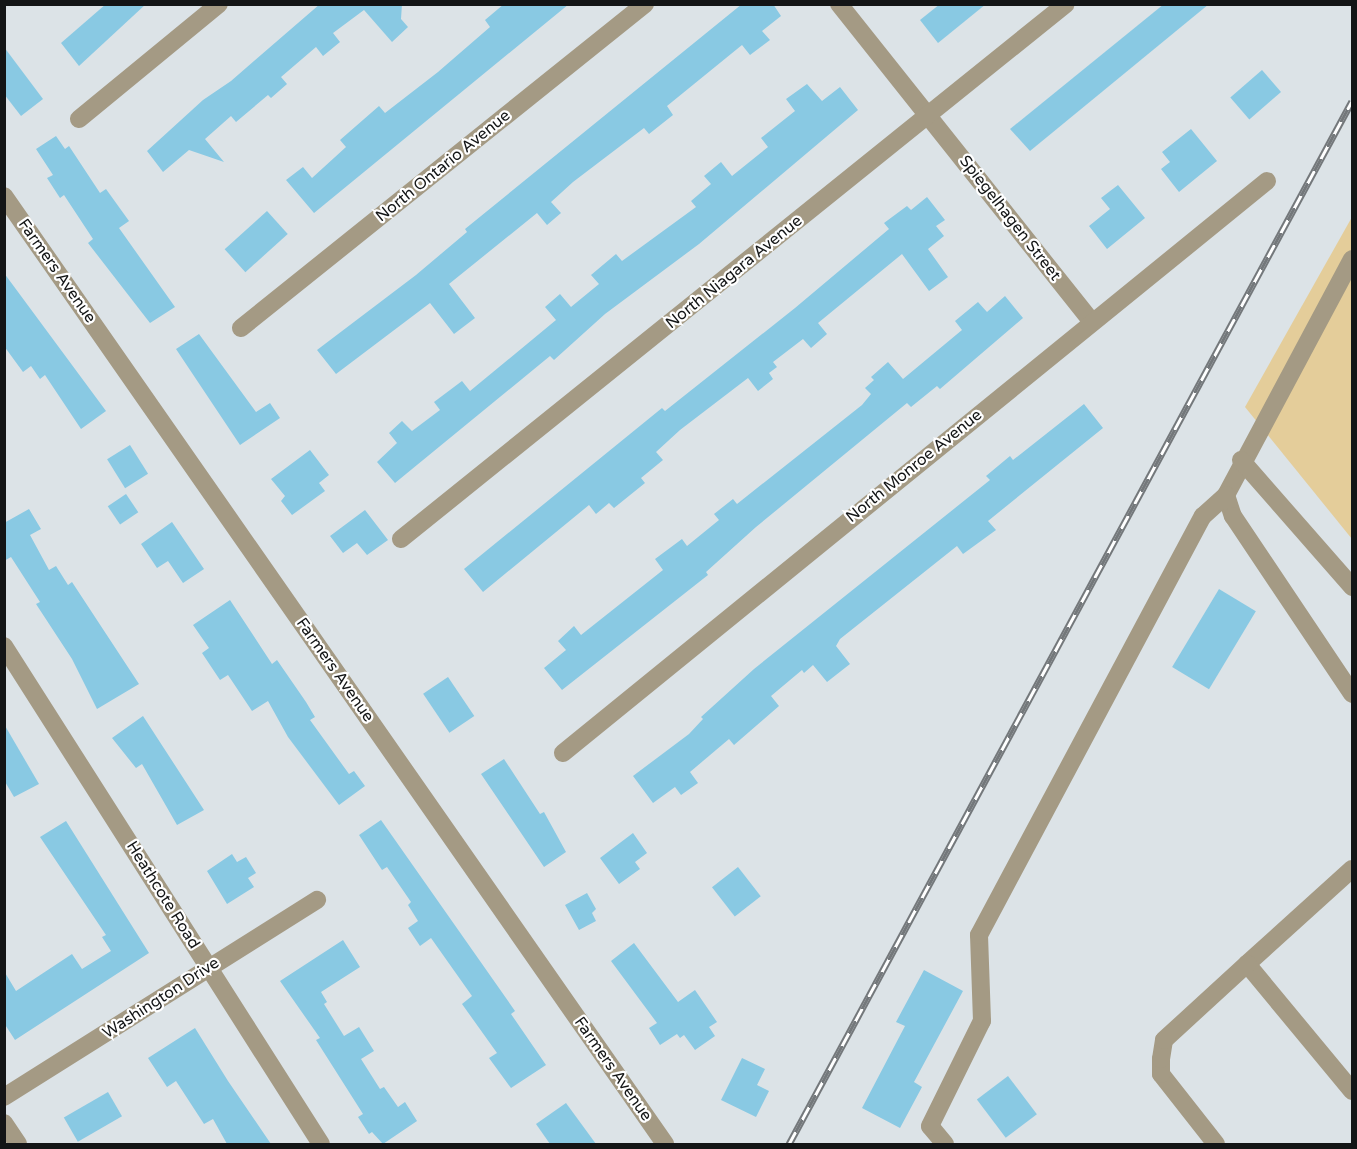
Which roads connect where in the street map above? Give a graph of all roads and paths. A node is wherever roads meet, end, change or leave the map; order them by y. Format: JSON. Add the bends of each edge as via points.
{"nodes":[{"id":1,"x":219,"y":4,"type":"edge"},
{"id":2,"x":645,"y":4,"type":"edge"},
{"id":3,"x":839,"y":4,"type":"edge"},
{"id":4,"x":1066,"y":4,"type":"edge"},
{"id":5,"x":929,"y":116,"type":"junction"},
{"id":6,"x":79,"y":119,"type":"dead end"},
{"id":7,"x":1267,"y":181,"type":"dead end"},
{"id":8,"x":4,"y":195,"type":"edge"},
{"id":9,"x":1353,"y":259,"type":"edge"},
{"id":10,"x":1091,"y":321,"type":"junction"},
{"id":11,"x":241,"y":328,"type":"dead end"},
{"id":12,"x":1241,"y":460,"type":"junction"},
{"id":13,"x":1226,"y":495,"type":"junction"},
{"id":14,"x":401,"y":539,"type":"dead end"},
{"id":15,"x":1353,"y":587,"type":"edge"},
{"id":16,"x":4,"y":646,"type":"edge"},
{"id":17,"x":1353,"y":694,"type":"edge"},
{"id":18,"x":563,"y":753,"type":"dead end"},
{"id":19,"x":1353,"y":869,"type":"edge"},
{"id":20,"x":317,"y":900,"type":"dead end"},
{"id":21,"x":1247,"y":964,"type":"junction"},
{"id":22,"x":208,"y":967,"type":"junction"},
{"id":23,"x":1353,"y":1091,"type":"edge"},
{"id":24,"x":4,"y":1097,"type":"edge"},
{"id":25,"x":4,"y":1123,"type":"edge"},
{"id":26,"x":18,"y":1144,"type":"edge"},
{"id":27,"x":321,"y":1144,"type":"edge"},
{"id":28,"x":665,"y":1144,"type":"edge"},
{"id":29,"x":945,"y":1144,"type":"edge"},
{"id":30,"x":1216,"y":1144,"type":"edge"}],
"edges":[{"from":1,"to":6,"type":"street"},
{"from":2,"to":11,"type":"street","name":"North Ontario Avenue"},
{"from":3,"to":5,"type":"street","name":"Spiegelhagen Street"},
{"from":4,"to":5,"type":"street","name":"North Niagara Avenue"},
{"from":5,"to":10,"type":"street","name":"Spiegelhagen Street"},
{"from":5,"to":14,"type":"street","name":"North Niagara Avenue"},
{"from":7,"to":10,"type":"street","name":"North Monroe Avenue"},
{"from":8,"to":28,"type":"street","name":"Farmers Avenue"},
{"from":9,"to":12,"type":"street"},
{"from":10,"to":18,"type":"street","name":"North Monroe Avenue"},
{"from":12,"to":13,"type":"street"},
{"from":12,"to":15,"type":"street"},
{"from":13,"to":17,"type":"street","via":[[1233,516]]},
{"from":13,"to":29,"type":"street","via":[[1203,516],[979,935],[982,1022],[930,1126]]},
{"from":16,"to":22,"type":"street","name":"Heathcote Road"},
{"from":19,"to":21,"type":"street"},
{"from":20,"to":22,"type":"street","name":"Washington Drive"},
{"from":21,"to":23,"type":"street"},
{"from":21,"to":30,"type":"street","via":[[1164,1040],[1161,1074]]},
{"from":22,"to":24,"type":"street","name":"Washington Drive"},
{"from":22,"to":27,"type":"street","name":"Heathcote Road"},
{"from":25,"to":26,"type":"street"}]}
